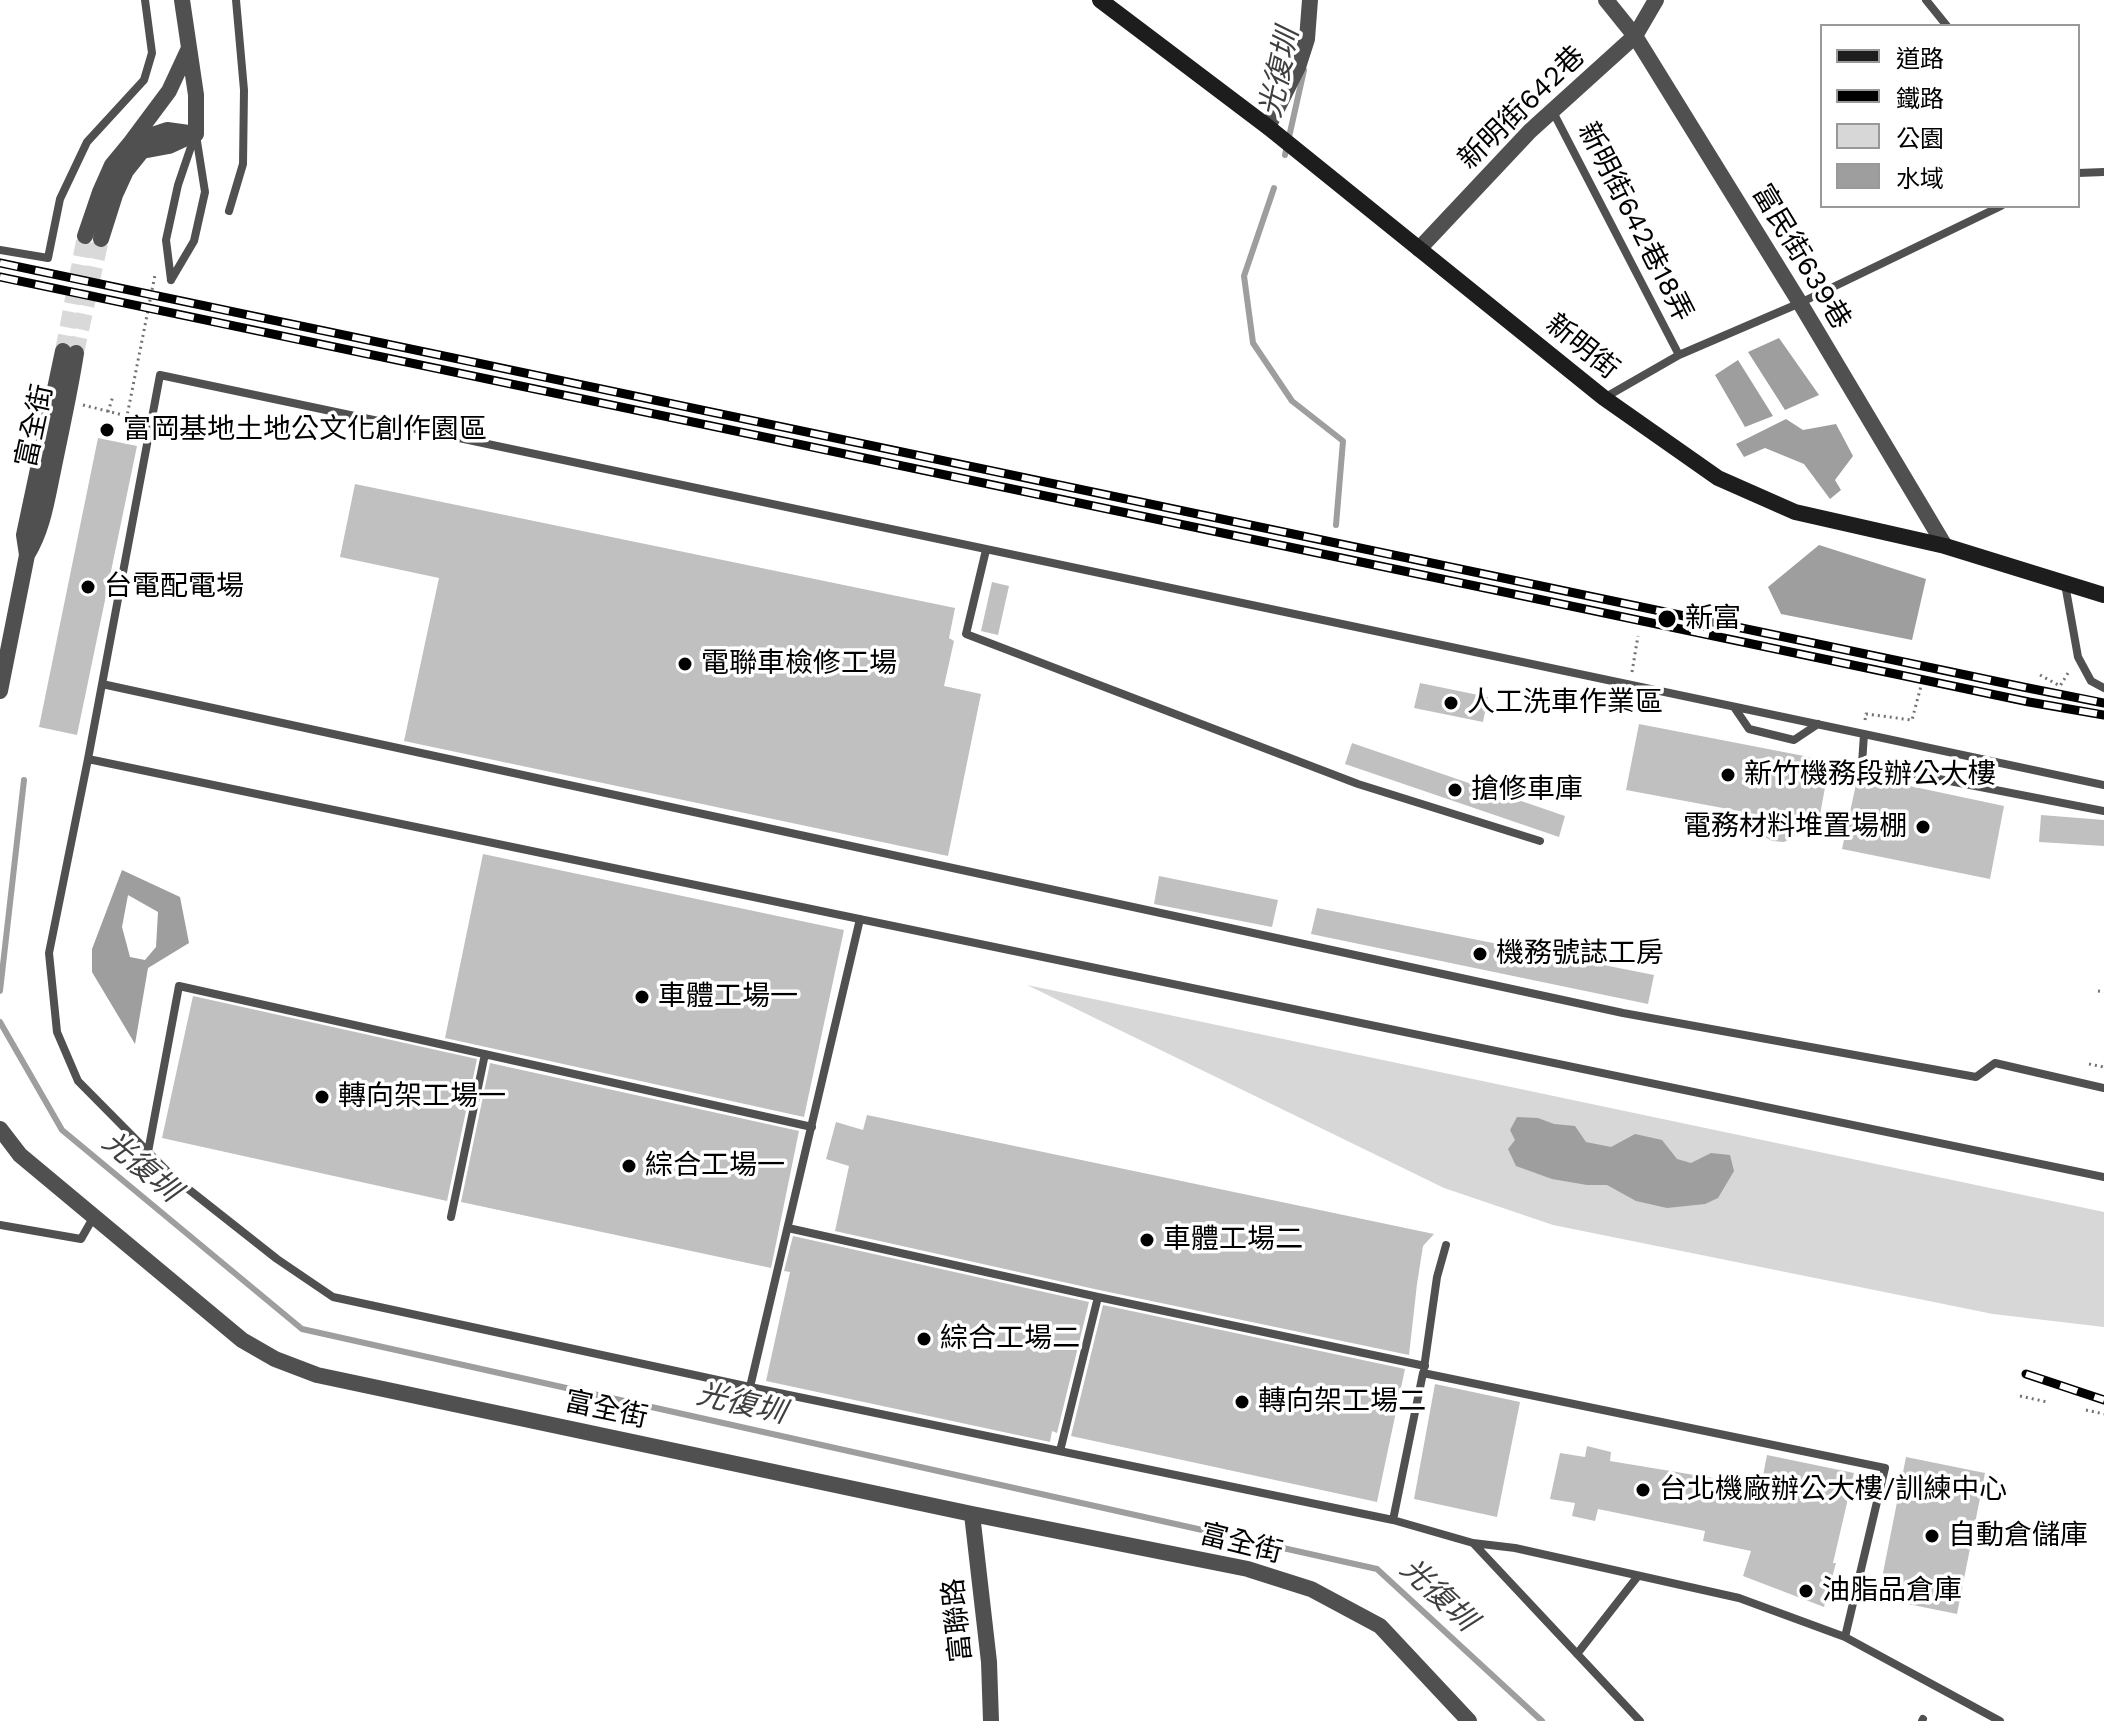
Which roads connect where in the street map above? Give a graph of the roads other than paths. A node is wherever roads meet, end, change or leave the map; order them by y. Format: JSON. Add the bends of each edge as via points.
{"nodes":[{"id":1,"x":145,"y":0,"type":"edge"},
{"id":2,"x":182,"y":0,"type":"edge"},
{"id":3,"x":236,"y":0,"type":"edge"},
{"id":4,"x":1100,"y":0,"type":"edge"},
{"id":5,"x":1310,"y":0,"type":"edge"},
{"id":6,"x":1606,"y":0,"type":"edge"},
{"id":7,"x":1656,"y":0,"type":"edge"},
{"id":8,"x":1926,"y":0,"type":"edge"},
{"id":9,"x":1945,"y":24,"type":"edge"},
{"id":10,"x":1635,"y":36,"type":"junction"},
{"id":11,"x":190,"y":47,"type":"junction"},
{"id":12,"x":1552,"y":110,"type":"junction"},
{"id":13,"x":1268,"y":127,"type":"junction"},
{"id":14,"x":196,"y":134,"type":"junction"},
{"id":15,"x":131,"y":142,"type":"junction"},
{"id":16,"x":2104,"y":172,"type":"edge"},
{"id":17,"x":2080,"y":173,"type":"edge"},
{"id":18,"x":1997,"y":208,"type":"edge"},
{"id":19,"x":229,"y":211,"type":"dead end"},
{"id":20,"x":1419,"y":249,"type":"junction"},
{"id":21,"x":0,"y":250,"type":"edge"},
{"id":22,"x":1800,"y":303,"type":"junction"},
{"id":23,"x":1679,"y":355,"type":"junction"},
{"id":24,"x":1604,"y":398,"type":"junction"},
{"id":25,"x":1945,"y":546,"type":"junction"},
{"id":26,"x":986,"y":550,"type":"junction"},
{"id":27,"x":27,"y":555,"type":"junction"},
{"id":28,"x":2065,"y":584,"type":"junction"},
{"id":29,"x":2104,"y":595,"type":"edge"},
{"id":30,"x":102,"y":684,"type":"junction"},
{"id":31,"x":2104,"y":688,"type":"edge"},
{"id":32,"x":0,"y":691,"type":"edge"},
{"id":33,"x":1733,"y":706,"type":"junction"},
{"id":34,"x":1818,"y":724,"type":"junction"},
{"id":35,"x":1864,"y":734,"type":"junction"},
{"id":36,"x":88,"y":759,"type":"junction"},
{"id":37,"x":2104,"y":785,"type":"edge"},
{"id":38,"x":2104,"y":811,"type":"edge"},
{"id":39,"x":1540,"y":841,"type":"dead end"},
{"id":40,"x":860,"y":919,"type":"junction"},
{"id":41,"x":485,"y":1054,"type":"junction"},
{"id":42,"x":2104,"y":1088,"type":"edge"},
{"id":43,"x":812,"y":1127,"type":"junction"},
{"id":44,"x":0,"y":1129,"type":"edge"},
{"id":45,"x":148,"y":1152,"type":"junction"},
{"id":46,"x":2104,"y":1177,"type":"edge"},
{"id":47,"x":451,"y":1217,"type":"dead end"},
{"id":48,"x":93,"y":1218,"type":"junction"},
{"id":49,"x":0,"y":1225,"type":"edge"},
{"id":50,"x":788,"y":1228,"type":"junction"},
{"id":51,"x":1446,"y":1245,"type":"dead end"},
{"id":52,"x":1098,"y":1297,"type":"junction"},
{"id":53,"x":1424,"y":1369,"type":"junction"},
{"id":54,"x":750,"y":1387,"type":"junction"},
{"id":55,"x":1060,"y":1451,"type":"junction"},
{"id":56,"x":972,"y":1514,"type":"junction"},
{"id":57,"x":1393,"y":1520,"type":"junction"},
{"id":58,"x":1473,"y":1543,"type":"junction"},
{"id":59,"x":1638,"y":1576,"type":"junction"},
{"id":60,"x":1845,"y":1637,"type":"junction"},
{"id":61,"x":1577,"y":1654,"type":"junction"},
{"id":62,"x":991,"y":1721,"type":"edge"},
{"id":63,"x":1469,"y":1721,"type":"edge"},
{"id":64,"x":1640,"y":1721,"type":"edge"},
{"id":65,"x":2000,"y":1721,"type":"edge"}],
"edges":[{"from":1,"to":21,"type":"lane","via":[[152,53],[144,80],[87,142],[60,199],[48,258]]},
{"from":2,"to":11,"type":"street"},
{"from":3,"to":19,"type":"lane","via":[[244,90],[243,164]]},
{"from":4,"to":13,"type":"street","name":"新明街"},
{"from":5,"to":13,"type":"street","via":[[1298,67]]},
{"from":6,"to":10,"type":"street","name":"富民街639巷"},
{"from":7,"to":10,"type":"street","name":"新明街642巷"},
{"from":8,"to":9,"type":"lane"},
{"from":10,"to":12,"type":"street","name":"新明街642巷"},
{"from":10,"to":22,"type":"street","name":"富民街639巷"},
{"from":11,"to":14,"type":"street"},
{"from":11,"to":15,"type":"street","via":[[169,91]]},
{"from":12,"to":20,"type":"street","name":"新明街642巷"},
{"from":12,"to":23,"type":"lane","name":"新明街642巷18弄"},
{"from":13,"to":20,"type":"street","name":"新明街"},
{"from":14,"to":14,"type":"lane","via":[[166,240],[171,280],[194,241],[205,192]]},
{"from":14,"to":15,"type":"street","via":[[167,130]]},
{"from":14,"to":15,"type":"street","via":[[142,151],[126,171],[93,237],[100,192],[112,165]]},
{"from":16,"to":17,"type":"lane"},
{"from":18,"to":22,"type":"lane"},
{"from":20,"to":24,"type":"street","name":"新明街"},
{"from":22,"to":23,"type":"lane"},
{"from":22,"to":25,"type":"street","name":"富民街639巷"},
{"from":23,"to":24,"type":"lane"},
{"from":24,"to":25,"type":"street","name":"新明街","via":[[1718,478],[1744,490],[1795,512]]},
{"from":25,"to":28,"type":"street","name":"新明街"},
{"from":26,"to":30,"type":"lane","via":[[160,375]]},
{"from":26,"to":33,"type":"lane"},
{"from":26,"to":39,"type":"lane","via":[[966,634],[1358,784]]},
{"from":27,"to":27,"type":"street","name":"富全街","via":[[44,513],[68,401],[70,352],[24,535]]},
{"from":27,"to":32,"type":"street","name":"富全街"},
{"from":28,"to":29,"type":"street","name":"新明街"},
{"from":28,"to":31,"type":"lane","via":[[2078,657],[2091,681]]},
{"from":30,"to":36,"type":"lane"},
{"from":30,"to":42,"type":"lane","via":[[1623,1013],[1976,1077],[1995,1063]]},
{"from":33,"to":34,"type":"lane"},
{"from":33,"to":34,"type":"lane","via":[[1749,729],[1794,740]]},
{"from":34,"to":35,"type":"lane"},
{"from":35,"to":37,"type":"lane"},
{"from":35,"to":38,"type":"lane","via":[[1862,764]]},
{"from":36,"to":40,"type":"lane"},
{"from":36,"to":45,"type":"lane","via":[[49,953],[57,1032],[78,1081]]},
{"from":40,"to":43,"type":"lane"},
{"from":40,"to":46,"type":"lane"},
{"from":41,"to":43,"type":"lane"},
{"from":41,"to":45,"type":"lane","via":[[179,986]]},
{"from":41,"to":47,"type":"lane"},
{"from":43,"to":50,"type":"lane"},
{"from":44,"to":48,"type":"street","name":"富全街","via":[[20,1155]]},
{"from":45,"to":54,"type":"lane","via":[[277,1259],[333,1297]]},
{"from":48,"to":49,"type":"lane","via":[[81,1239]]},
{"from":48,"to":56,"type":"street","name":"富全街","via":[[242,1340],[317,1375]]},
{"from":50,"to":52,"type":"lane"},
{"from":50,"to":54,"type":"lane"},
{"from":51,"to":53,"type":"lane"},
{"from":52,"to":53,"type":"lane"},
{"from":52,"to":55,"type":"lane"},
{"from":53,"to":57,"type":"lane"},
{"from":53,"to":60,"type":"lane","via":[[1885,1468]]},
{"from":54,"to":55,"type":"lane"},
{"from":55,"to":57,"type":"lane"},
{"from":56,"to":62,"type":"street","name":"富聯路"},
{"from":56,"to":63,"type":"street","name":"富全街","via":[[1248,1569],[1311,1589],[1380,1626]]},
{"from":57,"to":58,"type":"lane"},
{"from":58,"to":59,"type":"lane"},
{"from":58,"to":61,"type":"lane"},
{"from":59,"to":60,"type":"lane","via":[[1739,1598]]},
{"from":59,"to":61,"type":"lane"},
{"from":60,"to":65,"type":"lane"},
{"from":61,"to":64,"type":"lane"}]}
